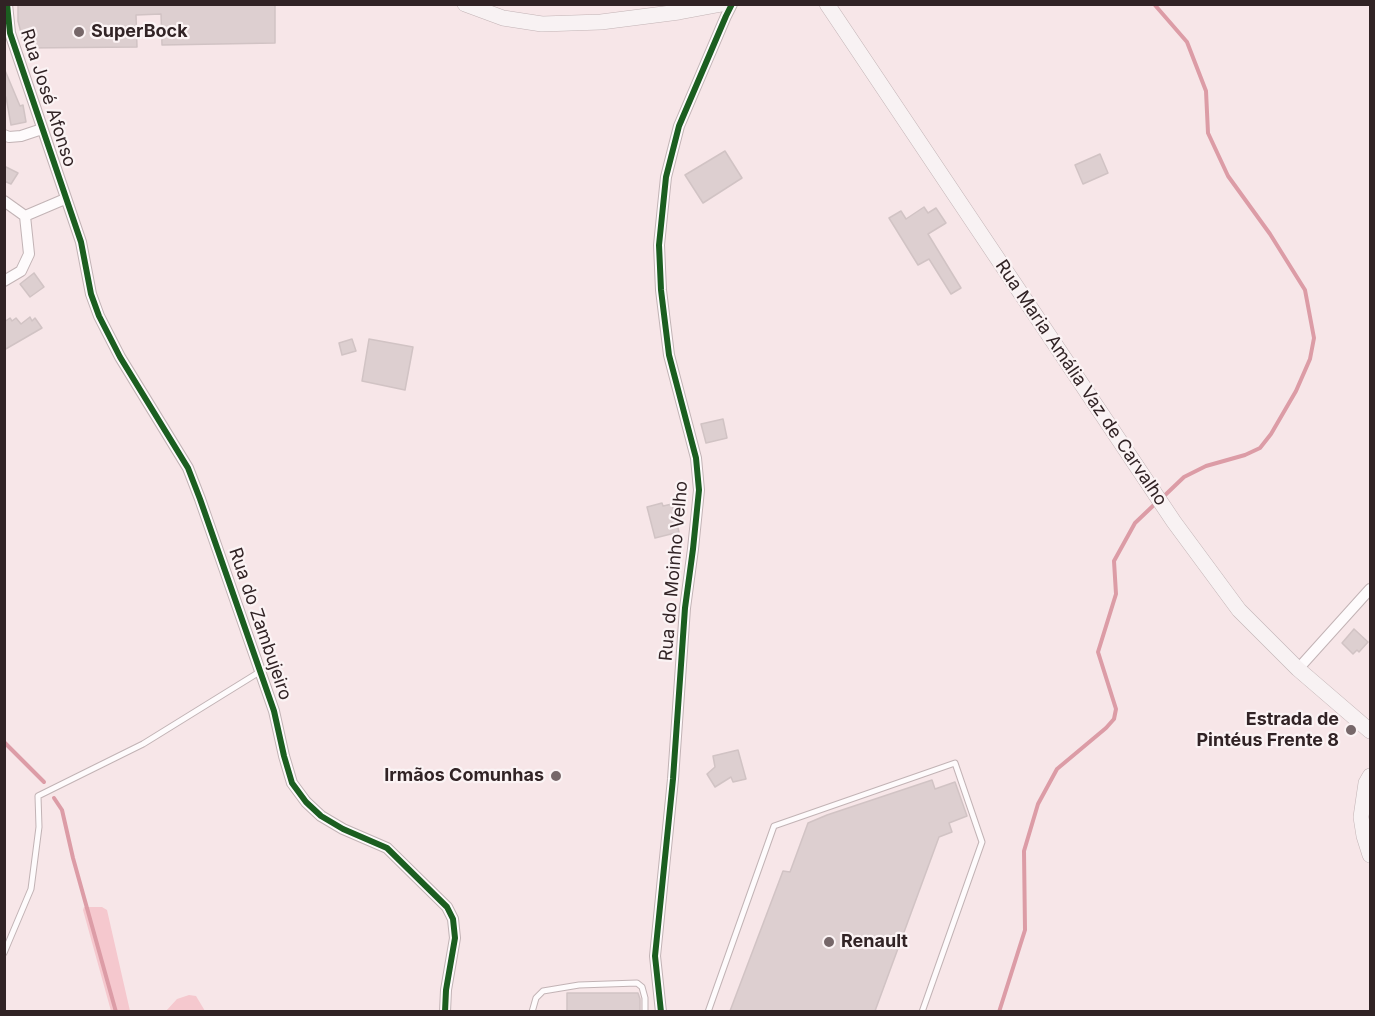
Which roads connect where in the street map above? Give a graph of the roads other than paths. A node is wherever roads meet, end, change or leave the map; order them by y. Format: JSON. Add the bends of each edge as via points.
{"nodes":[{"id":1,"x":7,"y":4,"type":"edge"},
{"id":2,"x":465,"y":4,"type":"edge"},
{"id":3,"x":722,"y":4,"type":"edge"},
{"id":4,"x":732,"y":4,"type":"edge"},
{"id":5,"x":827,"y":4,"type":"edge"},
{"id":6,"x":42,"y":129,"type":"junction"},
{"id":7,"x":4,"y":135,"type":"edge"},
{"id":8,"x":65,"y":199,"type":"junction"},
{"id":9,"x":4,"y":201,"type":"edge"},
{"id":10,"x":25,"y":216,"type":"junction"},
{"id":11,"x":4,"y":281,"type":"edge"},
{"id":12,"x":1371,"y":589,"type":"edge"},
{"id":13,"x":1298,"y":669,"type":"junction"},
{"id":14,"x":261,"y":671,"type":"junction"},
{"id":15,"x":1371,"y":731,"type":"edge"},
{"id":16,"x":1371,"y":776,"type":"edge"},
{"id":17,"x":1371,"y":855,"type":"edge"},
{"id":18,"x":4,"y":953,"type":"edge"},
{"id":19,"x":445,"y":1011,"type":"edge"},
{"id":20,"x":532,"y":1011,"type":"edge"},
{"id":21,"x":645,"y":1011,"type":"edge"},
{"id":22,"x":661,"y":1011,"type":"edge"},
{"id":23,"x":708,"y":1011,"type":"edge"},
{"id":24,"x":922,"y":1011,"type":"edge"}],
"edges":[{"from":1,"to":6,"type":"street","name":"Rua José Afonso","via":[[10,33]]},
{"from":2,"to":3,"type":"street","via":[[502,18],[542,24],[601,22]]},
{"from":4,"to":22,"type":"street","name":"Rua do Moinho Velho","via":[[679,126],[666,177],[659,245],[669,355],[696,458],[699,490],[655,956]]},
{"from":5,"to":13,"type":"street","name":"Rua Maria Amália Vaz de Carvalho","via":[[1174,522],[1239,610]]},
{"from":6,"to":7,"type":"street","via":[[21,136]]},
{"from":6,"to":8,"type":"street","name":"Rua José Afonso"},
{"from":8,"to":10,"type":"street"},
{"from":8,"to":14,"type":"street","name":"Rua do Zambujeiro","via":[[81,242],[99,316],[188,468]]},
{"from":9,"to":10,"type":"street"},
{"from":10,"to":11,"type":"street","via":[[28,254],[21,271]]},
{"from":12,"to":13,"type":"street"},
{"from":13,"to":15,"type":"street","name":"Rua Maria Amália Vaz de Carvalho"},
{"from":14,"to":18,"type":"lane","via":[[143,744],[38,796],[39,827],[31,889]]},
{"from":14,"to":19,"type":"street","name":"Rua do Zambujeiro","via":[[292,783],[299,792],[321,816],[387,848],[447,907],[455,938]]},
{"from":16,"to":17,"type":"street","via":[[1366,783],[1361,817]]},
{"from":20,"to":21,"type":"lane","via":[[543,991],[638,983],[645,998]]},
{"from":23,"to":24,"type":"lane","via":[[774,826],[955,763],[982,842]]}]}
